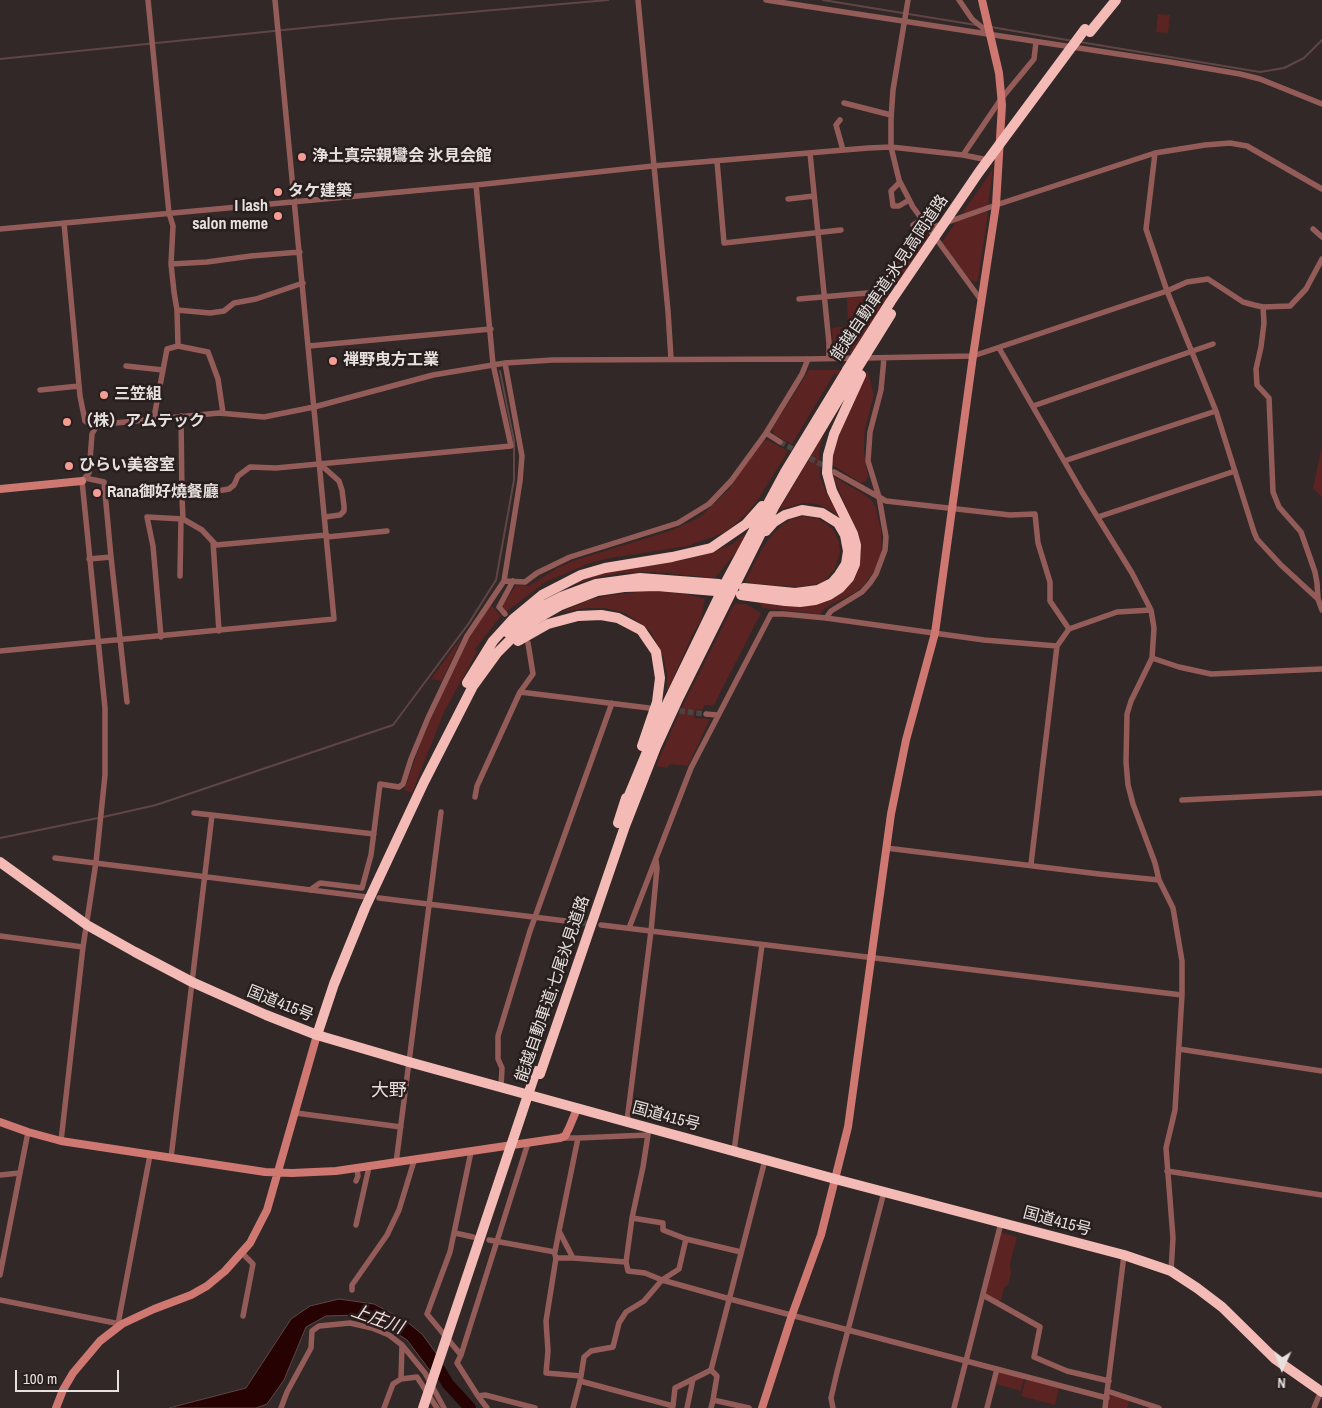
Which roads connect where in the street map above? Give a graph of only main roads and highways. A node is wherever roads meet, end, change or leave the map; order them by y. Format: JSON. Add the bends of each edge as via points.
{"nodes":[{"id":1,"x":1108,"y":0,"type":"edge"},
{"id":2,"x":1116,"y":0,"type":"edge"},
{"id":3,"x":1088,"y":30,"type":"junction"},
{"id":4,"x":854,"y":372,"type":"junction"},
{"id":5,"x":784,"y":472,"type":"junction"},
{"id":6,"x":755,"y":545,"type":"junction"},
{"id":7,"x":729,"y":590,"type":"junction"},
{"id":8,"x":477,"y":672,"type":"junction"},
{"id":9,"x":618,"y":824,"type":"junction"},
{"id":10,"x":0,"y":862,"type":"edge"},
{"id":11,"x":317,"y":1035,"type":"junction"},
{"id":12,"x":538,"y":1073,"type":"junction"},
{"id":13,"x":1321,"y":1391,"type":"edge"},
{"id":14,"x":423,"y":1408,"type":"edge"},
{"id":15,"x":429,"y":1408,"type":"edge"}],
"edges":[{"from":1,"to":3,"type":"highway","name":"能越自動車道;氷見高岡道路"},
{"from":2,"to":3,"type":"highway","name":"能越自動車道;氷見高岡道路"},
{"from":3,"to":4,"type":"highway","name":"能越自動車道;氷見高岡道路","bridge":true,"via":[[1003,149]]},
{"from":3,"to":4,"type":"highway","name":"能越自動車道;氷見高岡道路","bridge":true,"via":[[979,172],[891,301]]},
{"from":4,"to":5,"type":"highway","name":"能越自動車道;氷見高岡道路"},
{"from":4,"to":6,"type":"highway","name":"能越自動車道;氷見高岡道路"},
{"from":4,"to":7,"type":"highway","via":[[827,464],[832,491],[854,534],[855,564],[849,578],[840,588],[815,600],[785,601]]},
{"from":5,"to":7,"type":"highway","name":"能越自動車道;氷見高岡道路"},
{"from":5,"to":8,"type":"highway","via":[[746,524],[711,548],[605,568],[581,575],[542,595],[493,641]]},
{"from":6,"to":7,"type":"highway","name":"能越自動車道;氷見高岡道路"},
{"from":6,"to":7,"type":"highway","via":[[774,522],[802,510],[822,513],[838,523],[845,535],[848,551],[846,564],[839,575],[818,590],[795,593]]},
{"from":7,"to":8,"type":"highway","via":[[624,587],[580,597],[561,605],[514,636]]},
{"from":7,"to":9,"type":"highway","name":"能越自動車道;七尾氷見道路","via":[[666,706]]},
{"from":7,"to":12,"type":"highway","name":"能越自動車道;七尾氷見道路","via":[[636,795]]},
{"from":8,"to":9,"type":"highway","via":[[525,636],[548,624],[578,616],[618,618],[641,630],[656,652],[660,671],[659,691]]},
{"from":8,"to":11,"type":"highway","via":[[365,908]]},
{"from":9,"to":12,"type":"highway","name":"能越自動車道;七尾氷見道路"},
{"from":10,"to":11,"type":"highway","name":"国道415号","via":[[87,925],[192,982]]},
{"from":11,"to":13,"type":"highway","name":"国道415号","via":[[627,1121],[648,1131],[1124,1255],[1171,1271],[1222,1307],[1275,1359]]},
{"from":12,"to":14,"type":"highway","name":"能越自動車道;七尾氷見道路","bridge":true},
{"from":12,"to":15,"type":"highway","name":"能越自動車道;七尾氷見道路"}]}
